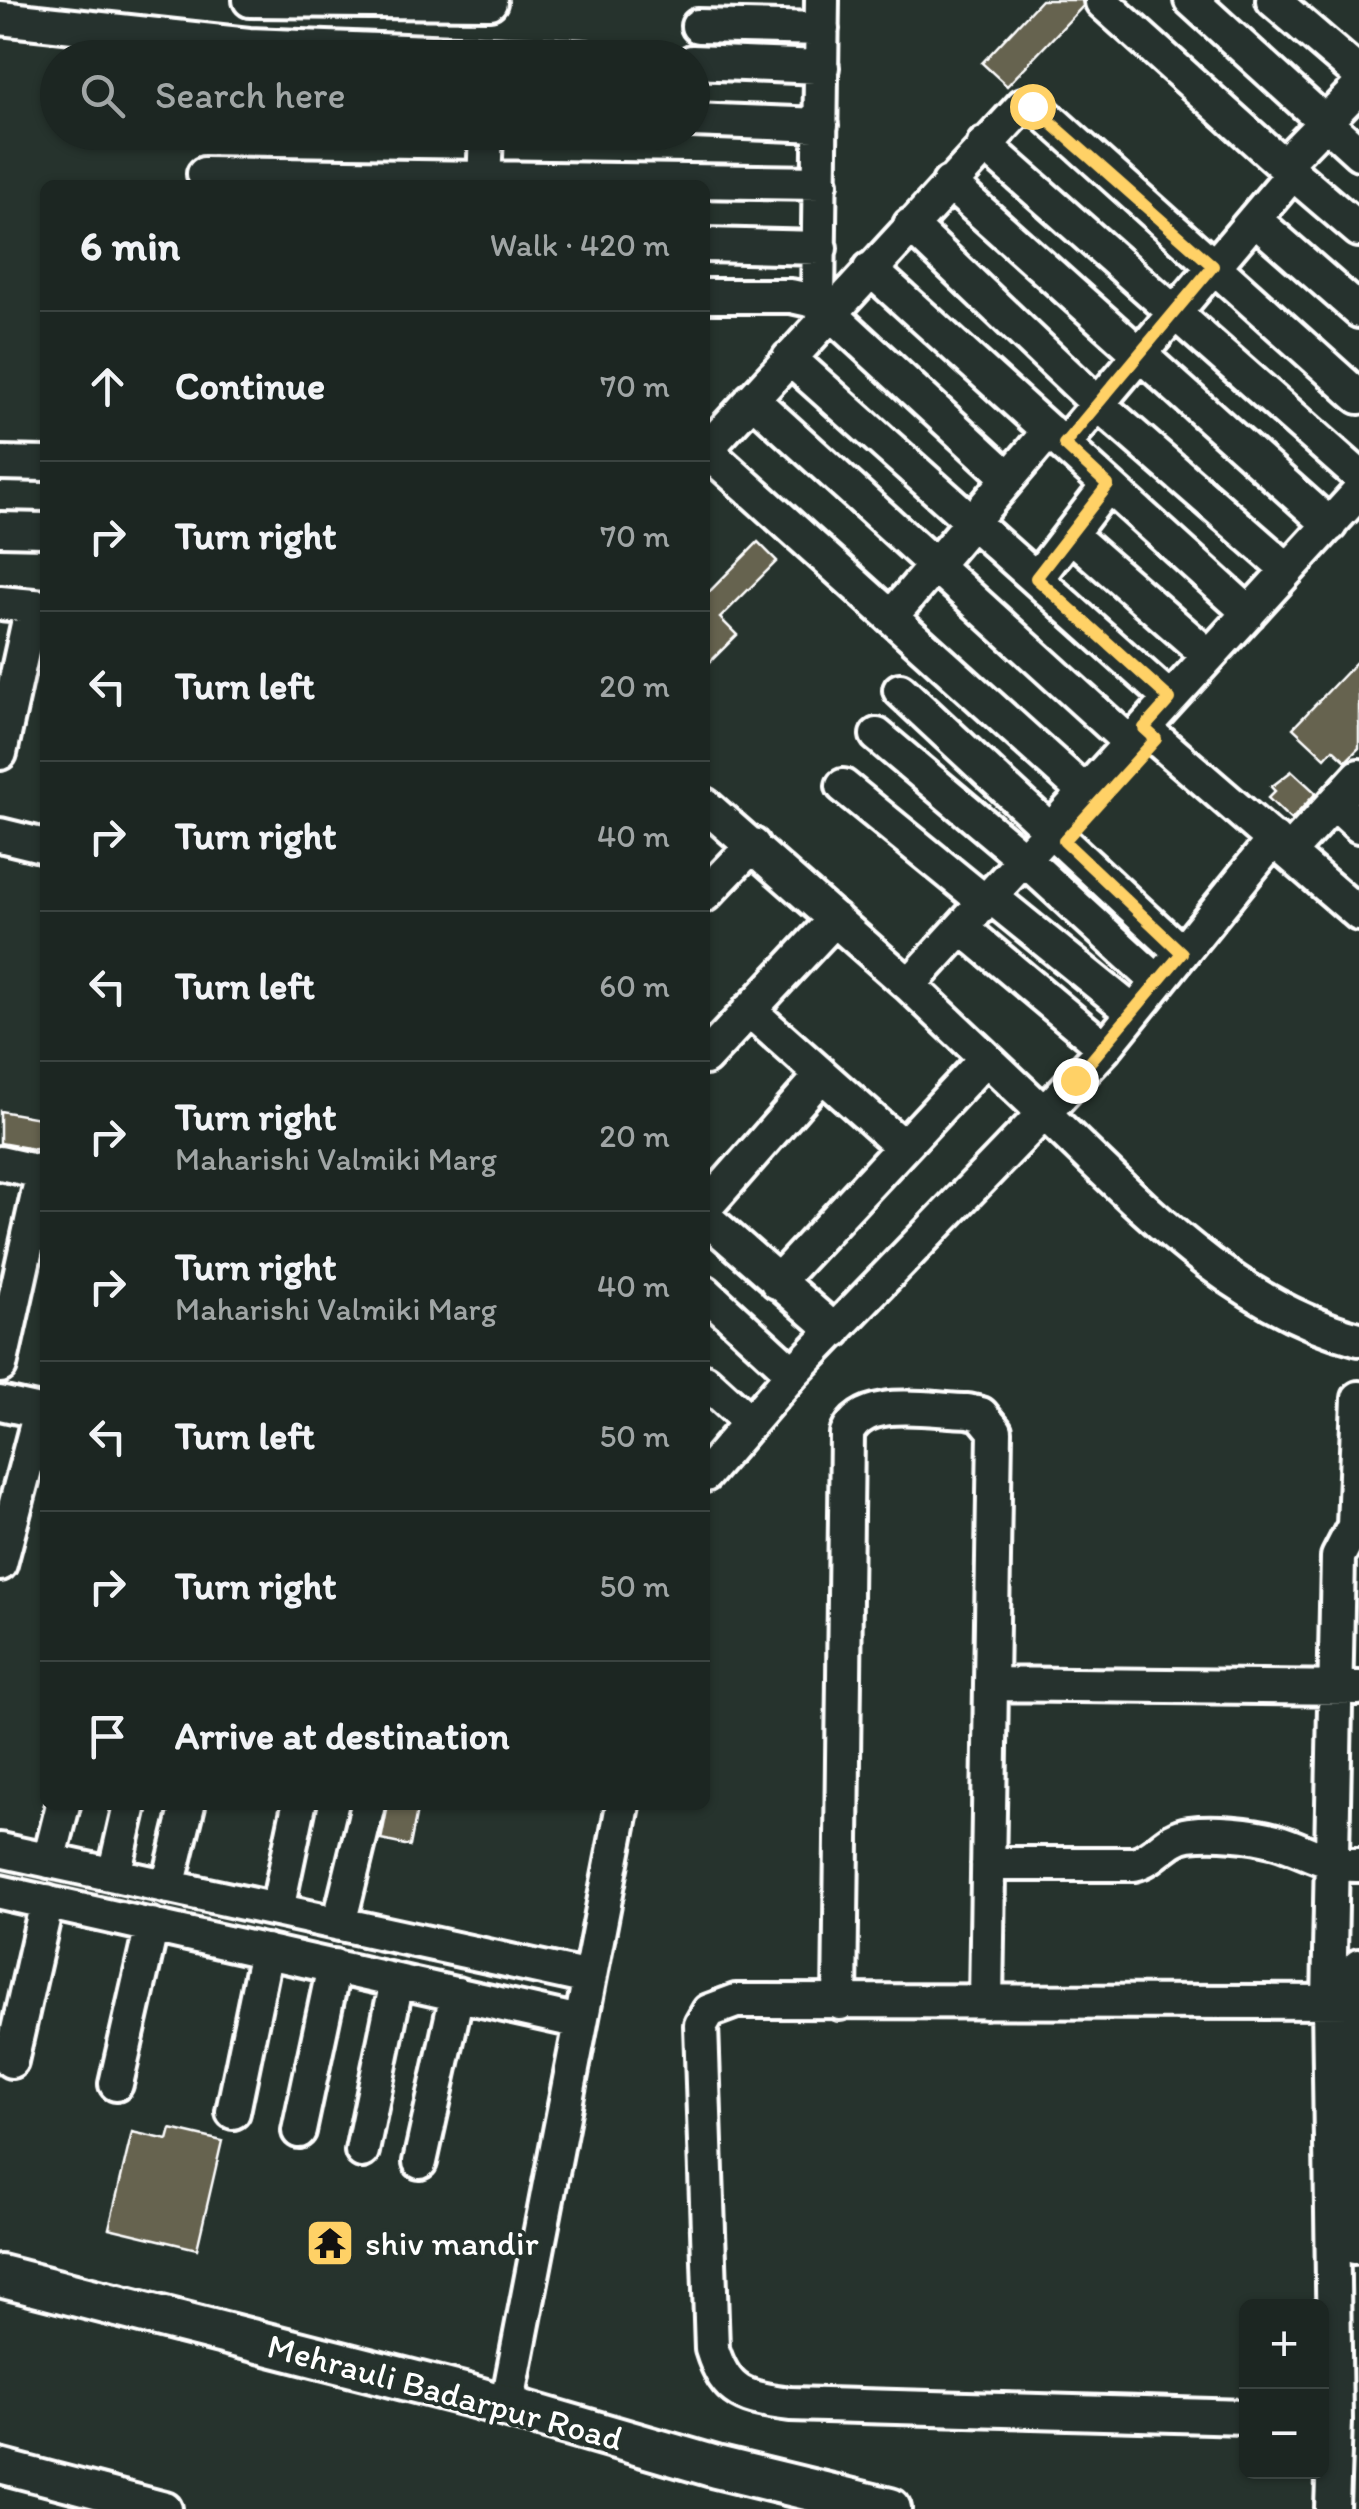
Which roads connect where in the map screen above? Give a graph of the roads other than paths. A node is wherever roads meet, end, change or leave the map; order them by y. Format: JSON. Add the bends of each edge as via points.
{"nodes":[{"id":1,"x":250,"y":0,"type":"edge"},
{"id":2,"x":1191,"y":0,"type":"edge"},
{"id":3,"x":1273,"y":0,"type":"edge"},
{"id":4,"x":490,"y":1,"type":"edge"},
{"id":5,"x":1102,"y":2,"type":"edge"},
{"id":6,"x":698,"y":13,"type":"edge"},
{"id":7,"x":822,"y":14,"type":"edge"},
{"id":8,"x":0,"y":18,"type":"edge"},
{"id":9,"x":166,"y":40,"type":"edge"},
{"id":10,"x":249,"y":40,"type":"edge"},
{"id":11,"x":489,"y":40,"type":"edge"},
{"id":12,"x":696,"y":40,"type":"edge"},
{"id":13,"x":710,"y":63,"type":"edge"},
{"id":14,"x":822,"y":67,"type":"junction"},
{"id":15,"x":1359,"y":74,"type":"edge"},
{"id":16,"x":1359,"y":87,"type":"edge"},
{"id":17,"x":710,"y":121,"type":"edge"},
{"id":18,"x":1324,"y":123,"type":"junction"},
{"id":19,"x":821,"y":125,"type":"junction"},
{"id":20,"x":984,"y":144,"type":"junction"},
{"id":21,"x":486,"y":150,"type":"edge"},
{"id":22,"x":1359,"y":153,"type":"edge"},
{"id":23,"x":1288,"y":169,"type":"junction"},
{"id":24,"x":204,"y":174,"type":"dead end"},
{"id":25,"x":415,"y":180,"type":"edge"},
{"id":26,"x":485,"y":180,"type":"edge"},
{"id":27,"x":710,"y":182,"type":"edge"},
{"id":28,"x":821,"y":182,"type":"junction"},
{"id":29,"x":949,"y":182,"type":"junction"},
{"id":30,"x":1254,"y":220,"type":"junction"},
{"id":31,"x":910,"y":226,"type":"junction"},
{"id":32,"x":1359,"y":230,"type":"edge"},
{"id":33,"x":710,"y":246,"type":"edge"},
{"id":34,"x":820,"y":248,"type":"junction"},
{"id":35,"x":1213,"y":266,"type":"junction"},
{"id":36,"x":870,"y":269,"type":"junction"},
{"id":37,"x":710,"y":296,"type":"edge"},
{"id":38,"x":824,"y":308,"type":"junction"},
{"id":39,"x":1359,"y":311,"type":"edge"},
{"id":40,"x":1174,"y":313,"type":"junction"},
{"id":41,"x":1138,"y":356,"type":"junction"},
{"id":42,"x":789,"y":358,"type":"junction"},
{"id":43,"x":1359,"y":396,"type":"edge"},
{"id":44,"x":752,"y":399,"type":"junction"},
{"id":45,"x":1098,"y":404,"type":"junction"},
{"id":46,"x":1056,"y":438,"type":"junction"},
{"id":47,"x":0,"y":463,"type":"edge"},
{"id":48,"x":40,"y":464,"type":"edge"},
{"id":49,"x":1359,"y":476,"type":"edge"},
{"id":50,"x":1008,"y":478,"type":"junction"},
{"id":51,"x":1108,"y":485,"type":"junction"},
{"id":52,"x":1359,"y":492,"type":"edge"},
{"id":53,"x":1344,"y":520,"type":"edge"},
{"id":54,"x":971,"y":521,"type":"junction"},
{"id":55,"x":0,"y":529,"type":"edge"},
{"id":56,"x":40,"y":530,"type":"edge"},
{"id":57,"x":1072,"y":536,"type":"junction"},
{"id":58,"x":935,"y":565,"type":"junction"},
{"id":59,"x":1288,"y":570,"type":"junction"},
{"id":60,"x":1036,"y":578,"type":"junction"},
{"id":61,"x":26,"y":605,"type":"edge"},
{"id":62,"x":1249,"y":612,"type":"junction"},
{"id":63,"x":891,"y":617,"type":"junction"},
{"id":64,"x":1209,"y":656,"type":"junction"},
{"id":65,"x":900,"y":690,"type":"dead end"},
{"id":66,"x":1170,"y":699,"type":"junction"},
{"id":67,"x":877,"y":734,"type":"dead end"},
{"id":68,"x":1144,"y":737,"type":"junction"},
{"id":69,"x":0,"y":753,"type":"edge"},
{"id":70,"x":1359,"y":776,"type":"edge"},
{"id":71,"x":843,"y":786,"type":"dead end"},
{"id":72,"x":1085,"y":792,"type":"junction"},
{"id":73,"x":1334,"y":803,"type":"junction"},
{"id":74,"x":710,"y":809,"type":"edge"},
{"id":75,"x":1359,"y":826,"type":"edge"},
{"id":76,"x":1058,"y":834,"type":"junction"},
{"id":77,"x":0,"y":835,"type":"edge"},
{"id":78,"x":40,"y":841,"type":"edge"},
{"id":79,"x":1282,"y":845,"type":"junction"},
{"id":80,"x":753,"y":846,"type":"junction"},
{"id":81,"x":1031,"y":865,"type":"junction"},
{"id":82,"x":710,"y":890,"type":"edge"},
{"id":83,"x":993,"y":902,"type":"junction"},
{"id":84,"x":1359,"y":914,"type":"edge"},
{"id":85,"x":835,"y":919,"type":"junction"},
{"id":86,"x":969,"y":934,"type":"junction"},
{"id":87,"x":1182,"y":953,"type":"junction"},
{"id":88,"x":1158,"y":982,"type":"junction"},
{"id":89,"x":916,"y":992,"type":"junction"},
{"id":90,"x":750,"y":1010,"type":"junction"},
{"id":91,"x":1134,"y":1012,"type":"junction"},
{"id":92,"x":1105,"y":1048,"type":"junction"},
{"id":93,"x":710,"y":1053,"type":"edge"},
{"id":94,"x":986,"y":1058,"type":"junction"},
{"id":95,"x":822,"y":1075,"type":"junction"},
{"id":96,"x":1044,"y":1113,"type":"junction"},
{"id":97,"x":903,"y":1147,"type":"junction"},
{"id":98,"x":0,"y":1163,"type":"edge"},
{"id":99,"x":40,"y":1172,"type":"edge"},
{"id":100,"x":40,"y":1187,"type":"edge"},
{"id":101,"x":710,"y":1202,"type":"edge"},
{"id":102,"x":710,"y":1222,"type":"edge"},
{"id":103,"x":777,"y":1282,"type":"junction"},
{"id":104,"x":710,"y":1297,"type":"edge"},
{"id":105,"x":7,"y":1306,"type":"edge"},
{"id":106,"x":836,"y":1330,"type":"junction"},
{"id":107,"x":1359,"y":1339,"type":"edge"},
{"id":108,"x":0,"y":1366,"type":"edge"},
{"id":109,"x":793,"y":1373,"type":"junction"},
{"id":110,"x":710,"y":1387,"type":"edge"},
{"id":111,"x":1359,"y":1398,"type":"edge"},
{"id":112,"x":0,"y":1403,"type":"edge"},
{"id":113,"x":40,"y":1411,"type":"edge"},
{"id":114,"x":748,"y":1421,"type":"junction"},
{"id":115,"x":40,"y":1423,"type":"edge"},
{"id":116,"x":710,"y":1469,"type":"edge"},
{"id":117,"x":1356,"y":1532,"type":"edge"},
{"id":118,"x":0,"y":1564,"type":"edge"},
{"id":119,"x":991,"y":1684,"type":"junction"},
{"id":120,"x":1348,"y":1687,"type":"edge"},
{"id":121,"x":62,"y":1810,"type":"edge"},
{"id":122,"x":129,"y":1810,"type":"edge"},
{"id":123,"x":187,"y":1810,"type":"edge"},
{"id":124,"x":299,"y":1810,"type":"edge"},
{"id":125,"x":367,"y":1810,"type":"edge"},
{"id":126,"x":622,"y":1810,"type":"edge"},
{"id":127,"x":0,"y":1850,"type":"edge"},
{"id":128,"x":49,"y":1861,"type":"junction"},
{"id":129,"x":988,"y":1864,"type":"junction"},
{"id":130,"x":1347,"y":1866,"type":"edge"},
{"id":131,"x":114,"y":1875,"type":"junction"},
{"id":132,"x":168,"y":1887,"type":"junction"},
{"id":133,"x":0,"y":1892,"type":"edge"},
{"id":134,"x":47,"y":1902,"type":"junction"},
{"id":135,"x":277,"y":1910,"type":"junction"},
{"id":136,"x":339,"y":1924,"type":"junction"},
{"id":137,"x":152,"y":1925,"type":"junction"},
{"id":138,"x":266,"y":1951,"type":"junction"},
{"id":139,"x":334,"y":1966,"type":"junction"},
{"id":140,"x":1359,"y":1966,"type":"edge"},
{"id":141,"x":589,"y":1978,"type":"junction"},
{"id":142,"x":398,"y":1980,"type":"junction"},
{"id":143,"x":457,"y":1994,"type":"junction"},
{"id":144,"x":986,"y":2002,"type":"junction"},
{"id":145,"x":840,"y":2003,"type":"junction"},
{"id":146,"x":1344,"y":2003,"type":"edge"},
{"id":147,"x":580,"y":2022,"type":"junction"},
{"id":148,"x":11,"y":2061,"type":"dead end"},
{"id":149,"x":116,"y":2084,"type":"dead end"},
{"id":150,"x":233,"y":2112,"type":"dead end"},
{"id":151,"x":299,"y":2131,"type":"dead end"},
{"id":152,"x":362,"y":2150,"type":"dead end"},
{"id":153,"x":420,"y":2162,"type":"dead end"},
{"id":154,"x":1357,"y":2200,"type":"edge"},
{"id":155,"x":0,"y":2276,"type":"edge"},
{"id":156,"x":0,"y":2291,"type":"edge"},
{"id":157,"x":508,"y":2406,"type":"junction"},
{"id":158,"x":1239,"y":2417,"type":"edge"},
{"id":159,"x":1342,"y":2419,"type":"edge"},
{"id":160,"x":0,"y":2466,"type":"edge"},
{"id":161,"x":165,"y":2509,"type":"edge"},
{"id":162,"x":784,"y":2509,"type":"edge"},
{"id":163,"x":890,"y":2509,"type":"edge"},
{"id":164,"x":1332,"y":2509,"type":"edge"},
{"id":165,"x":1352,"y":2509,"type":"edge"}],
"edges":[{"from":1,"to":4,"type":"street"},
{"from":1,"to":10,"type":"street"},
{"from":2,"to":18,"type":"street"},
{"from":3,"to":15,"type":"street"},
{"from":4,"to":11,"type":"street"},
{"from":5,"to":23,"type":"street"},
{"from":6,"to":7,"type":"street"},
{"from":6,"to":12,"type":"street"},
{"from":7,"to":14,"type":"street"},
{"from":8,"to":9,"type":"street"},
{"from":13,"to":14,"type":"street"},
{"from":14,"to":19,"type":"street"},
{"from":16,"to":18,"type":"street"},
{"from":17,"to":19,"type":"street"},
{"from":18,"to":22,"type":"street"},
{"from":18,"to":23,"type":"street"},
{"from":19,"to":28,"type":"street"},
{"from":20,"to":29,"type":"street"},
{"from":20,"to":35,"type":"street","via":[[1014,111],[1032,106]]},
{"from":20,"to":40,"type":"street"},
{"from":21,"to":26,"type":"street"},
{"from":23,"to":30,"type":"street"},
{"from":23,"to":32,"type":"street"},
{"from":24,"to":25,"type":"street"},
{"from":27,"to":28,"type":"street"},
{"from":28,"to":34,"type":"street"},
{"from":29,"to":31,"type":"street"},
{"from":29,"to":41,"type":"street"},
{"from":30,"to":35,"type":"street"},
{"from":30,"to":39,"type":"street"},
{"from":31,"to":36,"type":"street"},
{"from":31,"to":45,"type":"street"},
{"from":33,"to":34,"type":"street"},
{"from":34,"to":38,"type":"street"},
{"from":35,"to":40,"type":"street"},
{"from":35,"to":43,"type":"street"},
{"from":36,"to":38,"type":"street"},
{"from":36,"to":46,"type":"street"},
{"from":37,"to":38,"type":"street","via":[[791,296]]},
{"from":38,"to":42,"type":"street"},
{"from":38,"to":50,"type":"street"},
{"from":40,"to":41,"type":"street"},
{"from":40,"to":49,"type":"street"},
{"from":41,"to":45,"type":"street"},
{"from":41,"to":53,"type":"street"},
{"from":42,"to":44,"type":"street"},
{"from":42,"to":54,"type":"street"},
{"from":44,"to":58,"type":"street"},
{"from":44,"to":63,"type":"street","via":[[715,440],[712,454]]},
{"from":45,"to":46,"type":"street"},
{"from":45,"to":59,"type":"street"},
{"from":46,"to":50,"type":"street"},
{"from":46,"to":51,"type":"street"},
{"from":47,"to":48,"type":"street"},
{"from":50,"to":54,"type":"street"},
{"from":51,"to":57,"type":"street"},
{"from":51,"to":62,"type":"street"},
{"from":52,"to":53,"type":"street"},
{"from":53,"to":59,"type":"street"},
{"from":53,"to":68,"type":"street"},
{"from":54,"to":58,"type":"street"},
{"from":54,"to":60,"type":"street"},
{"from":55,"to":56,"type":"street"},
{"from":57,"to":60,"type":"street"},
{"from":57,"to":64,"type":"street"},
{"from":58,"to":63,"type":"street"},
{"from":58,"to":68,"type":"street"},
{"from":59,"to":62,"type":"street"},
{"from":60,"to":66,"type":"street"},
{"from":61,"to":69,"type":"street"},
{"from":62,"to":64,"type":"street"},
{"from":63,"to":72,"type":"street"},
{"from":64,"to":66,"type":"street"},
{"from":65,"to":76,"type":"street"},
{"from":66,"to":68,"type":"street"},
{"from":67,"to":81,"type":"street"},
{"from":68,"to":72,"type":"street"},
{"from":68,"to":76,"type":"street"},
{"from":68,"to":79,"type":"street"},
{"from":70,"to":73,"type":"street"},
{"from":71,"to":83,"type":"street"},
{"from":72,"to":76,"type":"street"},
{"from":73,"to":75,"type":"street"},
{"from":73,"to":79,"type":"street"},
{"from":74,"to":80,"type":"street"},
{"from":76,"to":81,"type":"street"},
{"from":76,"to":87,"type":"street"},
{"from":77,"to":78,"type":"street"},
{"from":79,"to":84,"type":"street"},
{"from":79,"to":87,"type":"street"},
{"from":80,"to":82,"type":"street"},
{"from":80,"to":85,"type":"street"},
{"from":81,"to":83,"type":"street"},
{"from":81,"to":88,"type":"street"},
{"from":83,"to":86,"type":"street"},
{"from":83,"to":91,"type":"street"},
{"from":85,"to":89,"type":"street"},
{"from":85,"to":90,"type":"street"},
{"from":86,"to":89,"type":"street"},
{"from":86,"to":92,"type":"street"},
{"from":87,"to":88,"type":"street"},
{"from":88,"to":91,"type":"street"},
{"from":89,"to":94,"type":"street"},
{"from":90,"to":93,"type":"street"},
{"from":90,"to":95,"type":"street"},
{"from":91,"to":92,"type":"street"},
{"from":92,"to":96,"type":"street"},
{"from":94,"to":96,"type":"street"},
{"from":94,"to":97,"type":"street"},
{"from":95,"to":97,"type":"street"},
{"from":95,"to":101,"type":"street"},
{"from":96,"to":106,"type":"street"},
{"from":96,"to":107,"type":"street","via":[[1220,1272],[1290,1316]]},
{"from":97,"to":103,"type":"street"},
{"from":98,"to":99,"type":"street"},
{"from":100,"to":105,"type":"street"},
{"from":102,"to":103,"type":"street"},
{"from":103,"to":106,"type":"street"},
{"from":104,"to":109,"type":"street"},
{"from":105,"to":108,"type":"street"},
{"from":106,"to":109,"type":"street"},
{"from":109,"to":114,"type":"street"},
{"from":110,"to":114,"type":"street"},
{"from":111,"to":117,"type":"street"},
{"from":112,"to":113,"type":"street"},
{"from":114,"to":116,"type":"street"},
{"from":115,"to":118,"type":"street"},
{"from":117,"to":120,"type":"street","via":[[1338,1557]]},
{"from":119,"to":120,"type":"street"},
{"from":119,"to":129,"type":"street"},
{"from":119,"to":145,"type":"street","via":[[995,1432],[981,1414],[968,1412],[861,1414],[847,1434]]},
{"from":120,"to":130,"type":"street"},
{"from":121,"to":128,"type":"street"},
{"from":122,"to":131,"type":"street"},
{"from":123,"to":132,"type":"street"},
{"from":124,"to":135,"type":"street"},
{"from":125,"to":136,"type":"street"},
{"from":126,"to":141,"type":"street"},
{"from":127,"to":128,"type":"street"},
{"from":128,"to":131,"type":"street"},
{"from":129,"to":130,"type":"street","via":[[1134,1864],[1171,1840],[1200,1834],[1279,1842]]},
{"from":129,"to":144,"type":"street"},
{"from":130,"to":146,"type":"street"},
{"from":131,"to":132,"type":"street"},
{"from":132,"to":135,"type":"street"},
{"from":133,"to":134,"type":"street"},
{"from":134,"to":137,"type":"street"},
{"from":134,"to":148,"type":"street"},
{"from":135,"to":136,"type":"street"},
{"from":136,"to":141,"type":"street"},
{"from":137,"to":138,"type":"street"},
{"from":137,"to":149,"type":"street"},
{"from":138,"to":139,"type":"street"},
{"from":138,"to":150,"type":"street"},
{"from":139,"to":142,"type":"street"},
{"from":139,"to":151,"type":"street"},
{"from":140,"to":146,"type":"street"},
{"from":141,"to":147,"type":"street"},
{"from":142,"to":143,"type":"street"},
{"from":142,"to":152,"type":"street"},
{"from":143,"to":147,"type":"street"},
{"from":143,"to":153,"type":"street"},
{"from":144,"to":145,"type":"street"},
{"from":144,"to":146,"type":"street"},
{"from":145,"to":158,"type":"street","via":[[736,2001],[709,2011],[702,2024],[709,2326],[726,2380],[745,2397],[790,2404]]},
{"from":146,"to":154,"type":"street"},
{"from":146,"to":159,"type":"street"},
{"from":147,"to":157,"type":"street"},
{"from":154,"to":159,"type":"street"},
{"from":155,"to":157,"type":"main road","name":"Mehrauli Badarpur Road"},
{"from":156,"to":162,"type":"main road","name":"Mehrauli Badarpur Road"},
{"from":157,"to":163,"type":"main road","name":"Mehrauli Badarpur Road","via":[[716,2468]]},
{"from":159,"to":164,"type":"street"},
{"from":159,"to":165,"type":"street"},
{"from":160,"to":161,"type":"street"}]}
